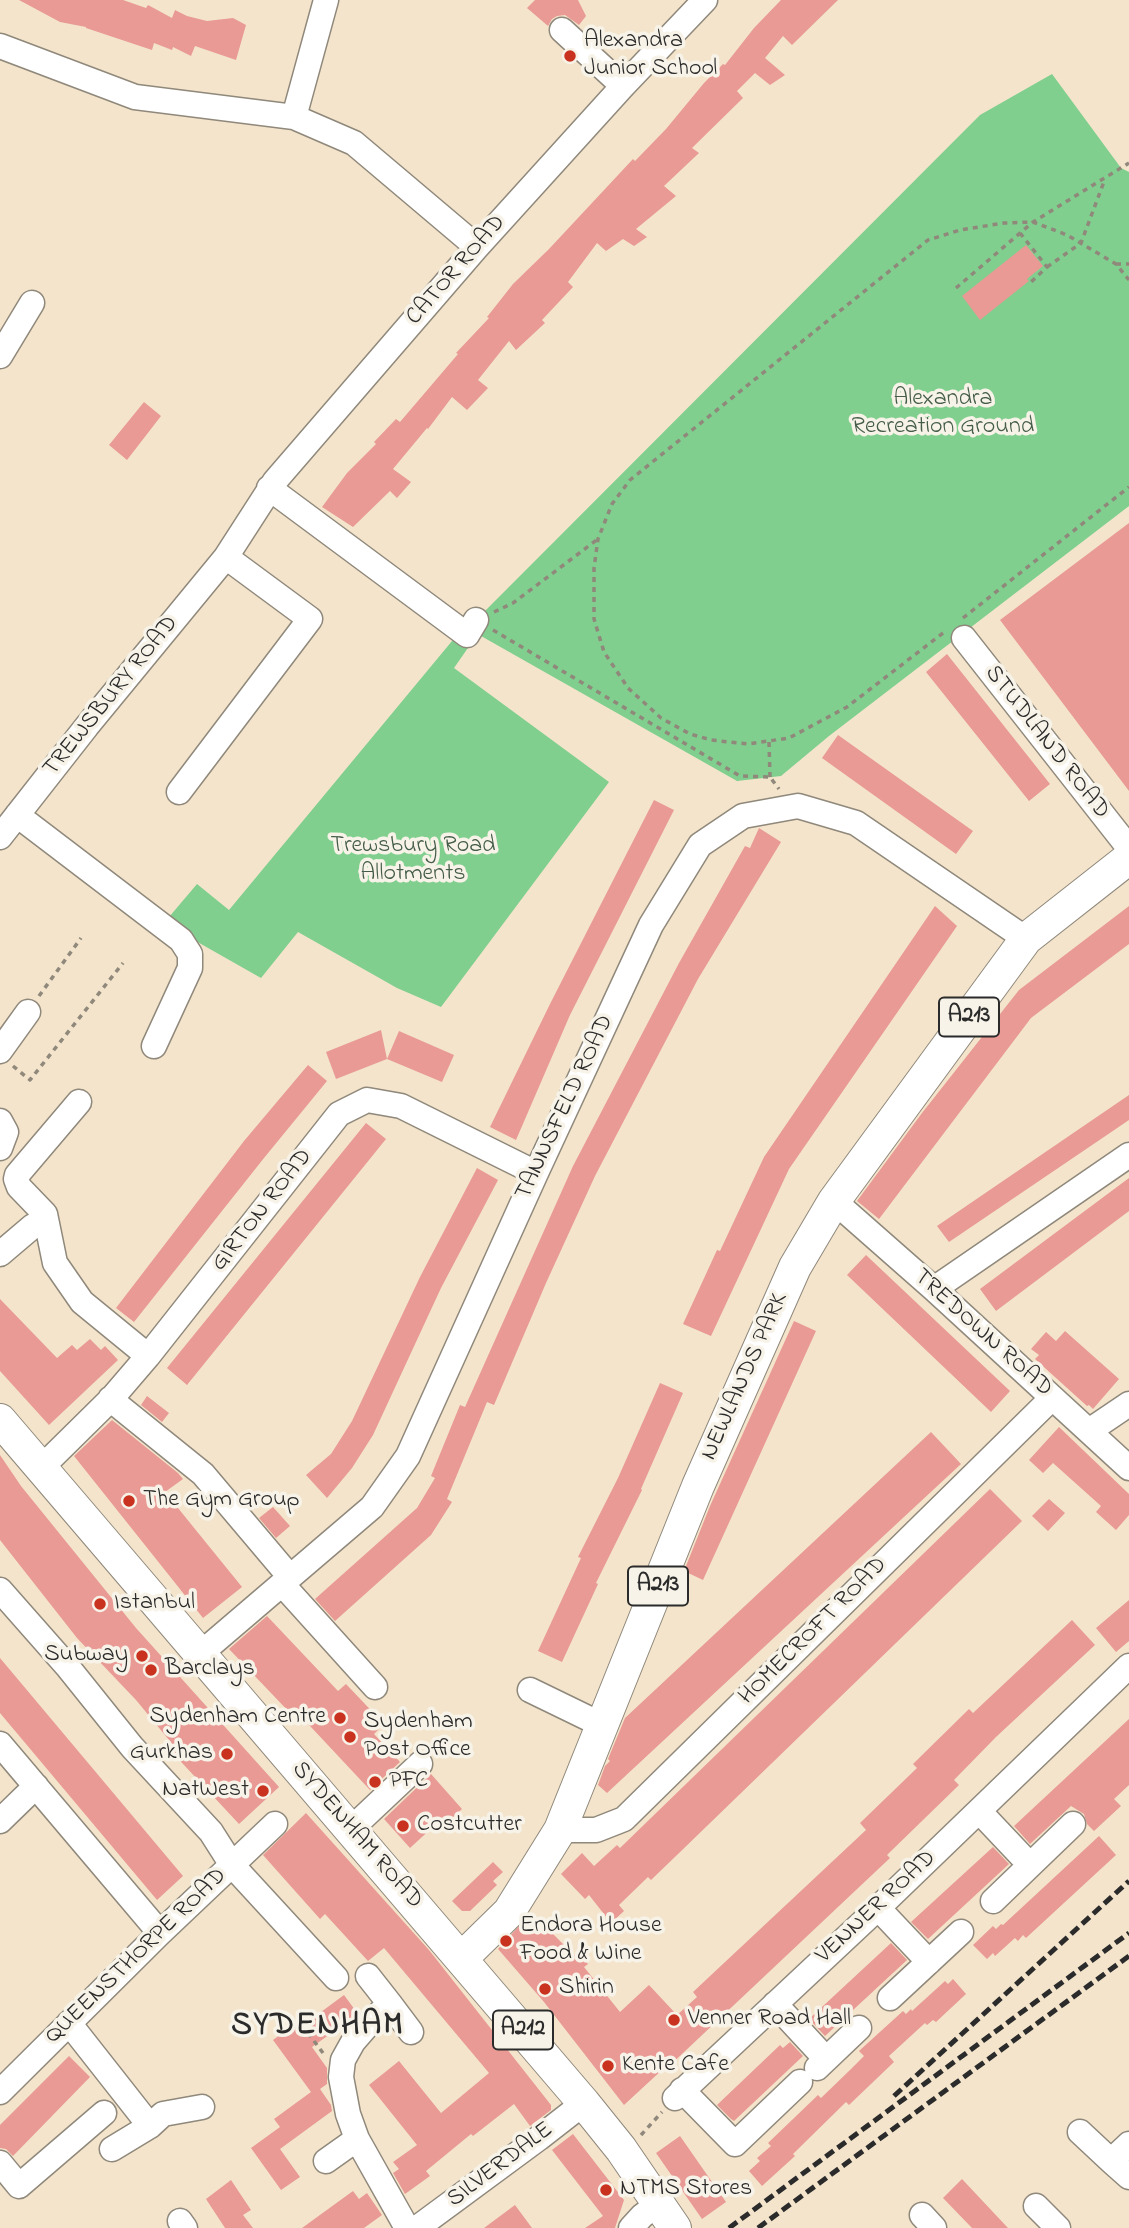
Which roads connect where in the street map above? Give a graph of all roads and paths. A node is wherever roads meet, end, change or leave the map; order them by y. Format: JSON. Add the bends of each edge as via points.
{"nodes":[{"id":1,"x":326,"y":0,"type":"edge"},
{"id":2,"x":705,"y":0,"type":"edge"},
{"id":3,"x":562,"y":30,"type":"dead end"},
{"id":4,"x":0,"y":47,"type":"edge"},
{"id":5,"x":623,"y":86,"type":"junction"},
{"id":6,"x":294,"y":117,"type":"junction"},
{"id":7,"x":1129,"y":163,"type":"edge"},
{"id":8,"x":1106,"y":177,"type":"junction"},
{"id":9,"x":1033,"y":222,"type":"junction"},
{"id":10,"x":1020,"y":233,"type":"junction"},
{"id":11,"x":1081,"y":243,"type":"junction"},
{"id":12,"x":477,"y":247,"type":"junction"},
{"id":13,"x":1116,"y":264,"type":"junction"},
{"id":14,"x":1129,"y":264,"type":"edge"},
{"id":15,"x":1047,"y":267,"type":"junction"},
{"id":16,"x":1129,"y":280,"type":"edge"},
{"id":17,"x":1029,"y":284,"type":"dead end"},
{"id":18,"x":956,"y":288,"type":"dead end"},
{"id":19,"x":32,"y":303,"type":"dead end"},
{"id":20,"x":0,"y":356,"type":"edge"},
{"id":21,"x":269,"y":488,"type":"junction"},
{"id":22,"x":598,"y":539,"type":"junction"},
{"id":23,"x":226,"y":557,"type":"junction"},
{"id":24,"x":476,"y":620,"type":"junction"},
{"id":25,"x":964,"y":638,"type":"dead end"},
{"id":26,"x":769,"y":742,"type":"dead end"},
{"id":27,"x":748,"y":744,"type":"dead end"},
{"id":28,"x":770,"y":777,"type":"junction"},
{"id":29,"x":179,"y":792,"type":"dead end"},
{"id":30,"x":792,"y":807,"type":"junction"},
{"id":31,"x":17,"y":815,"type":"junction"},
{"id":32,"x":0,"y":837,"type":"edge"},
{"id":33,"x":1129,"y":848,"type":"edge"},
{"id":34,"x":1129,"y":858,"type":"edge"},
{"id":35,"x":80,"y":938,"type":"dead end"},
{"id":36,"x":1026,"y":939,"type":"junction"},
{"id":37,"x":123,"y":963,"type":"dead end"},
{"id":38,"x":28,"y":1012,"type":"joint"},
{"id":39,"x":154,"y":1046,"type":"dead end"},
{"id":40,"x":5,"y":1058,"type":"edge"},
{"id":41,"x":79,"y":1102,"type":"dead end"},
{"id":42,"x":0,"y":1121,"type":"edge"},
{"id":43,"x":0,"y":1148,"type":"edge"},
{"id":44,"x":1129,"y":1155,"type":"edge"},
{"id":45,"x":536,"y":1173,"type":"junction"},
{"id":46,"x":834,"y":1201,"type":"junction"},
{"id":47,"x":33,"y":1226,"type":"dead end"},
{"id":48,"x":0,"y":1254,"type":"edge"},
{"id":49,"x":934,"y":1289,"type":"junction"},
{"id":50,"x":148,"y":1356,"type":"junction"},
{"id":51,"x":1052,"y":1398,"type":"junction"},
{"id":52,"x":110,"y":1399,"type":"junction"},
{"id":53,"x":1129,"y":1404,"type":"edge"},
{"id":54,"x":0,"y":1421,"type":"edge"},
{"id":55,"x":1089,"y":1431,"type":"junction"},
{"id":56,"x":41,"y":1468,"type":"junction"},
{"id":57,"x":1129,"y":1468,"type":"edge"},
{"id":58,"x":286,"y":1581,"type":"junction"},
{"id":59,"x":0,"y":1590,"type":"edge"},
{"id":60,"x":200,"y":1654,"type":"junction"},
{"id":61,"x":1129,"y":1666,"type":"edge"},
{"id":62,"x":375,"y":1687,"type":"dead end"},
{"id":63,"x":530,"y":1689,"type":"dead end"},
{"id":64,"x":602,"y":1725,"type":"junction"},
{"id":65,"x":0,"y":1744,"type":"edge"},
{"id":66,"x":420,"y":1764,"type":"dead end"},
{"id":67,"x":36,"y":1786,"type":"junction"},
{"id":68,"x":979,"y":1811,"type":"junction"},
{"id":69,"x":0,"y":1821,"type":"edge"},
{"id":70,"x":275,"y":1824,"type":"dead end"},
{"id":71,"x":1073,"y":1824,"type":"dead end"},
{"id":72,"x":351,"y":1829,"type":"junction"},
{"id":73,"x":560,"y":1830,"type":"junction"},
{"id":74,"x":232,"y":1865,"type":"junction"},
{"id":75,"x":1030,"y":1865,"type":"junction"},
{"id":76,"x":993,"y":1901,"type":"dead end"},
{"id":77,"x":878,"y":1908,"type":"junction"},
{"id":78,"x":961,"y":1932,"type":"dead end"},
{"id":79,"x":160,"y":1933,"type":"junction"},
{"id":80,"x":462,"y":1958,"type":"junction"},
{"id":81,"x":929,"y":1962,"type":"junction"},
{"id":82,"x":368,"y":1976,"type":"dead end"},
{"id":83,"x":336,"y":1979,"type":"dead end"},
{"id":84,"x":890,"y":1998,"type":"dead end"},
{"id":85,"x":390,"y":2004,"type":"junction"},
{"id":86,"x":775,"y":2004,"type":"junction"},
{"id":87,"x":69,"y":2023,"type":"junction"},
{"id":88,"x":859,"y":2028,"type":"dead end"},
{"id":89,"x":411,"y":2032,"type":"dead end"},
{"id":90,"x":814,"y":2070,"type":"junction"},
{"id":91,"x":0,"y":2092,"type":"edge"},
{"id":92,"x":679,"y":2094,"type":"junction"},
{"id":93,"x":584,"y":2103,"type":"junction"},
{"id":94,"x":202,"y":2107,"type":"dead end"},
{"id":95,"x":104,"y":2113,"type":"dead end"},
{"id":96,"x":150,"y":2126,"type":"junction"},
{"id":97,"x":1080,"y":2132,"type":"dead end"},
{"id":98,"x":357,"y":2139,"type":"junction"},
{"id":99,"x":641,"y":2146,"type":"dead end"},
{"id":100,"x":112,"y":2149,"type":"dead end"},
{"id":101,"x":326,"y":2161,"type":"dead end"},
{"id":102,"x":1123,"y":2161,"type":"edge"},
{"id":103,"x":0,"y":2163,"type":"edge"},
{"id":104,"x":1036,"y":2206,"type":"dead end"},
{"id":105,"x":666,"y":2216,"type":"edge"},
{"id":106,"x":407,"y":2228,"type":"edge"},
{"id":107,"x":417,"y":2228,"type":"edge"},
{"id":108,"x":631,"y":2228,"type":"edge"},
{"id":109,"x":1058,"y":2228,"type":"edge"}],
"edges":[{"from":1,"to":6,"type":"street"},
{"from":2,"to":5,"type":"street","name":"CATOR ROAD"},
{"from":3,"to":5,"type":"street"},
{"from":4,"to":6,"type":"street","via":[[135,97]]},
{"from":5,"to":12,"type":"street","name":"CATOR ROAD"},
{"from":6,"to":12,"type":"street","via":[[354,143]]},
{"from":7,"to":8,"type":"path"},
{"from":8,"to":9,"type":"path"},
{"from":8,"to":11,"type":"path"},
{"from":9,"to":10,"type":"path"},
{"from":9,"to":11,"type":"path"},
{"from":9,"to":22,"type":"path","via":[[960,230],[928,240],[630,480],[612,504]]},
{"from":10,"to":15,"type":"path"},
{"from":10,"to":18,"type":"path"},
{"from":11,"to":13,"type":"path"},
{"from":11,"to":15,"type":"path"},
{"from":12,"to":21,"type":"street","name":"CATOR ROAD"},
{"from":13,"to":14,"type":"path"},
{"from":13,"to":16,"type":"path"},
{"from":15,"to":17,"type":"path"},
{"from":19,"to":20,"type":"street"},
{"from":21,"to":23,"type":"street","name":"CATOR ROAD"},
{"from":21,"to":24,"type":"street","via":[[467,635]]},
{"from":22,"to":24,"type":"path","via":[[513,603]]},
{"from":22,"to":27,"type":"path","via":[[594,619],[604,652],[628,688],[661,718],[690,734]]},
{"from":23,"to":29,"type":"street","via":[[310,619]]},
{"from":23,"to":31,"type":"street","name":"TREWSBURY ROAD"},
{"from":24,"to":28,"type":"path","via":[[740,776]]},
{"from":25,"to":33,"type":"street","name":"STUDLAND ROAD"},
{"from":26,"to":28,"type":"path"},
{"from":28,"to":30,"type":"path"},
{"from":30,"to":36,"type":"street","name":"TANNSFELD ROAD","via":[[856,823]]},
{"from":30,"to":45,"type":"street","name":"TANNSFELD ROAD","via":[[743,816],[700,845],[651,925]]},
{"from":31,"to":32,"type":"street","name":"TREWSBURY ROAD"},
{"from":31,"to":39,"type":"street","via":[[181,940],[190,954],[190,968]]},
{"from":34,"to":36,"type":"main road","name":"NEWLANDS PARK","number":"A213"},
{"from":35,"to":38,"type":"path"},
{"from":36,"to":46,"type":"main road","name":"NEWLANDS PARK","number":"A213"},
{"from":37,"to":40,"type":"path","via":[[30,1080]]},
{"from":38,"to":40,"type":"street"},
{"from":41,"to":50,"type":"street","via":[[16,1179],[45,1214],[55,1263],[82,1302]]},
{"from":42,"to":43,"type":"street","via":[[6,1132]]},
{"from":44,"to":49,"type":"street"},
{"from":45,"to":50,"type":"street","name":"GIRTON ROAD","via":[[401,1106],[367,1100],[339,1114]]},
{"from":45,"to":58,"type":"street","name":"TANNSFELD ROAD","via":[[408,1456],[372,1507]]},
{"from":46,"to":49,"type":"street","name":"TREDOWN ROAD"},
{"from":46,"to":64,"type":"main road","name":"NEWLANDS PARK","number":"A213","via":[[794,1267],[698,1486]]},
{"from":47,"to":48,"type":"street"},
{"from":49,"to":51,"type":"street","name":"TREDOWN ROAD"},
{"from":50,"to":52,"type":"street","name":"GIRTON ROAD"},
{"from":51,"to":55,"type":"street","name":"TREDOWN ROAD"},
{"from":51,"to":73,"type":"street","name":"HOMECROFT ROAD","via":[[624,1819],[596,1830]]},
{"from":52,"to":56,"type":"street","name":"GIRTON ROAD"},
{"from":52,"to":58,"type":"street","via":[[203,1474]]},
{"from":53,"to":55,"type":"street"},
{"from":54,"to":56,"type":"main road","name":"SYDENHAM ROAD","number":"A212"},
{"from":55,"to":57,"type":"street","name":"TREDOWN ROAD"},
{"from":56,"to":60,"type":"main road","name":"SYDENHAM ROAD","number":"A212"},
{"from":58,"to":60,"type":"street","name":"TANNSFELD ROAD"},
{"from":58,"to":62,"type":"street"},
{"from":59,"to":74,"type":"street","via":[[132,1747],[211,1832]]},
{"from":60,"to":72,"type":"main road","name":"SYDENHAM ROAD","number":"A212"},
{"from":61,"to":68,"type":"street","name":"VENNER ROAD"},
{"from":63,"to":64,"type":"street"},
{"from":64,"to":73,"type":"main road","name":"NEWLANDS PARK","number":"A213"},
{"from":65,"to":67,"type":"street"},
{"from":66,"to":72,"type":"street"},
{"from":67,"to":69,"type":"street"},
{"from":67,"to":79,"type":"street"},
{"from":68,"to":75,"type":"street"},
{"from":68,"to":77,"type":"street","name":"VENNER ROAD"},
{"from":70,"to":74,"type":"street","name":"QUEENSTHORPE ROAD"},
{"from":71,"to":75,"type":"street"},
{"from":72,"to":80,"type":"main road","name":"SYDENHAM ROAD","number":"A212"},
{"from":73,"to":80,"type":"main road","name":"NEWLANDS PARK","number":"A213","via":[[509,1912]]},
{"from":74,"to":79,"type":"street","name":"QUEENSTHORPE ROAD"},
{"from":74,"to":83,"type":"street"},
{"from":75,"to":76,"type":"street"},
{"from":77,"to":81,"type":"street"},
{"from":77,"to":86,"type":"street","name":"VENNER ROAD"},
{"from":78,"to":81,"type":"street"},
{"from":79,"to":87,"type":"street","name":"QUEENSTHORPE ROAD"},
{"from":80,"to":93,"type":"main road","name":"SYDENHAM ROAD","number":"A212"},
{"from":81,"to":84,"type":"street"},
{"from":82,"to":85,"type":"street"},
{"from":85,"to":89,"type":"street"},
{"from":85,"to":98,"type":"street","via":[[373,2018],[343,2060],[341,2077]]},
{"from":86,"to":90,"type":"street"},
{"from":86,"to":92,"type":"street","name":"VENNER ROAD"},
{"from":87,"to":91,"type":"street","name":"QUEENSTHORPE ROAD"},
{"from":87,"to":96,"type":"street"},
{"from":88,"to":90,"type":"street"},
{"from":90,"to":92,"type":"street","via":[[735,2144]]},
{"from":92,"to":99,"type":"path","via":[[641,2134]]},
{"from":93,"to":105,"type":"main road","name":"SYDENHAM ROAD","number":"A212"},
{"from":93,"to":107,"type":"street","name":"SILVERDALE"},
{"from":94,"to":96,"type":"street","via":[[163,2114]]},
{"from":95,"to":103,"type":"street","via":[[19,2186]]},
{"from":96,"to":100,"type":"street"},
{"from":97,"to":102,"type":"street"},
{"from":98,"to":101,"type":"street"},
{"from":98,"to":106,"type":"street"},
{"from":104,"to":109,"type":"street"},
{"from":105,"to":108,"type":"street","via":[[642,2216]]}]}
